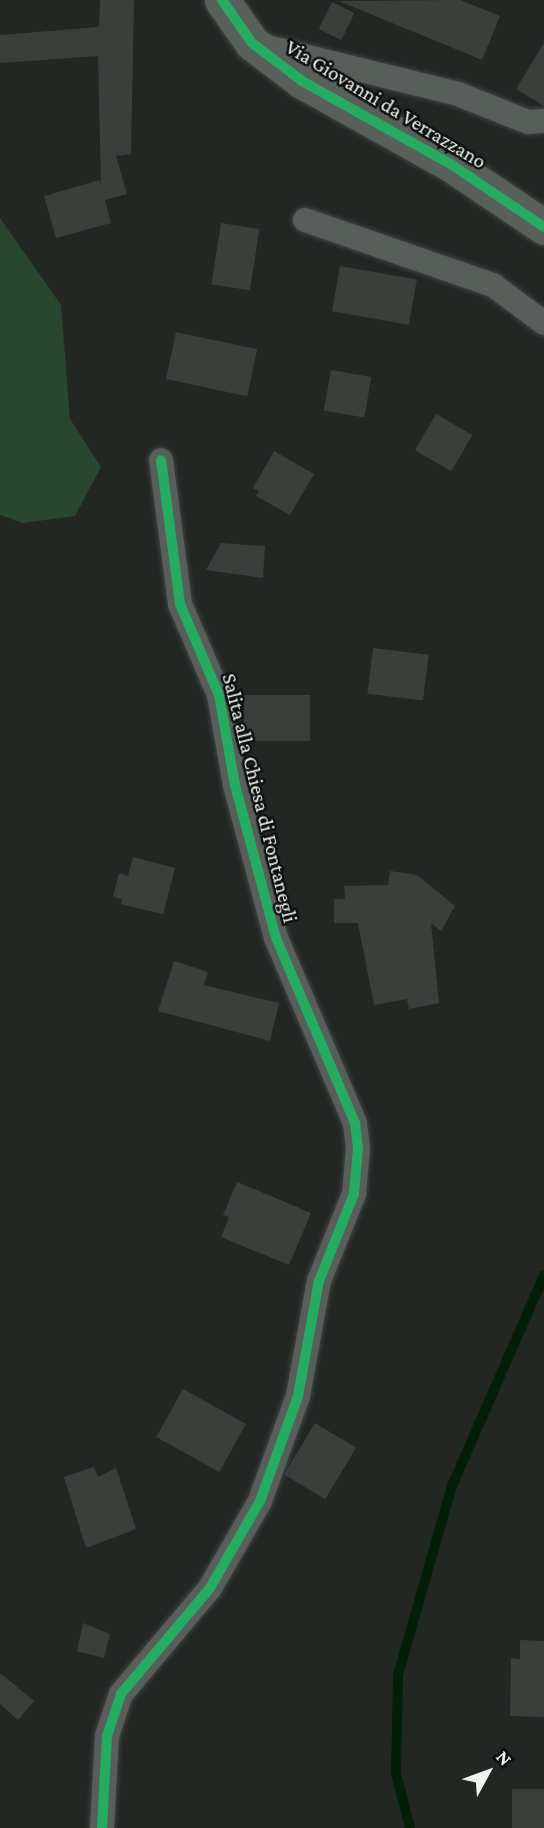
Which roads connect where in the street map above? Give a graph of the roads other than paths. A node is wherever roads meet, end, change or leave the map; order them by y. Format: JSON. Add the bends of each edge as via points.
{"nodes":[{"id":1,"x":222,"y":0,"type":"edge"},
{"id":2,"x":251,"y":43,"type":"junction"},
{"id":3,"x":539,"y":125,"type":"edge"},
{"id":4,"x":305,"y":220,"type":"dead end"},
{"id":5,"x":544,"y":227,"type":"edge"},
{"id":6,"x":544,"y":323,"type":"edge"},
{"id":7,"x":161,"y":460,"type":"dead end"},
{"id":8,"x":102,"y":1828,"type":"edge"}],
"edges":[{"from":1,"to":2,"type":"street","name":"Via Giovanni da Verrazzano"},
{"from":2,"to":3,"type":"street","via":[[458,94]]},
{"from":2,"to":5,"type":"street","name":"Via Giovanni da Verrazzano","via":[[302,81],[452,165]]},
{"from":4,"to":6,"type":"street","via":[[493,285]]},
{"from":7,"to":8,"type":"street","name":"Salita alla Chiesa di Fontanegli","via":[[180,604],[219,695],[235,785],[276,938],[355,1123],[358,1148],[354,1195],[319,1282],[298,1396],[260,1502],[210,1588],[121,1694],[107,1736]]}]}
